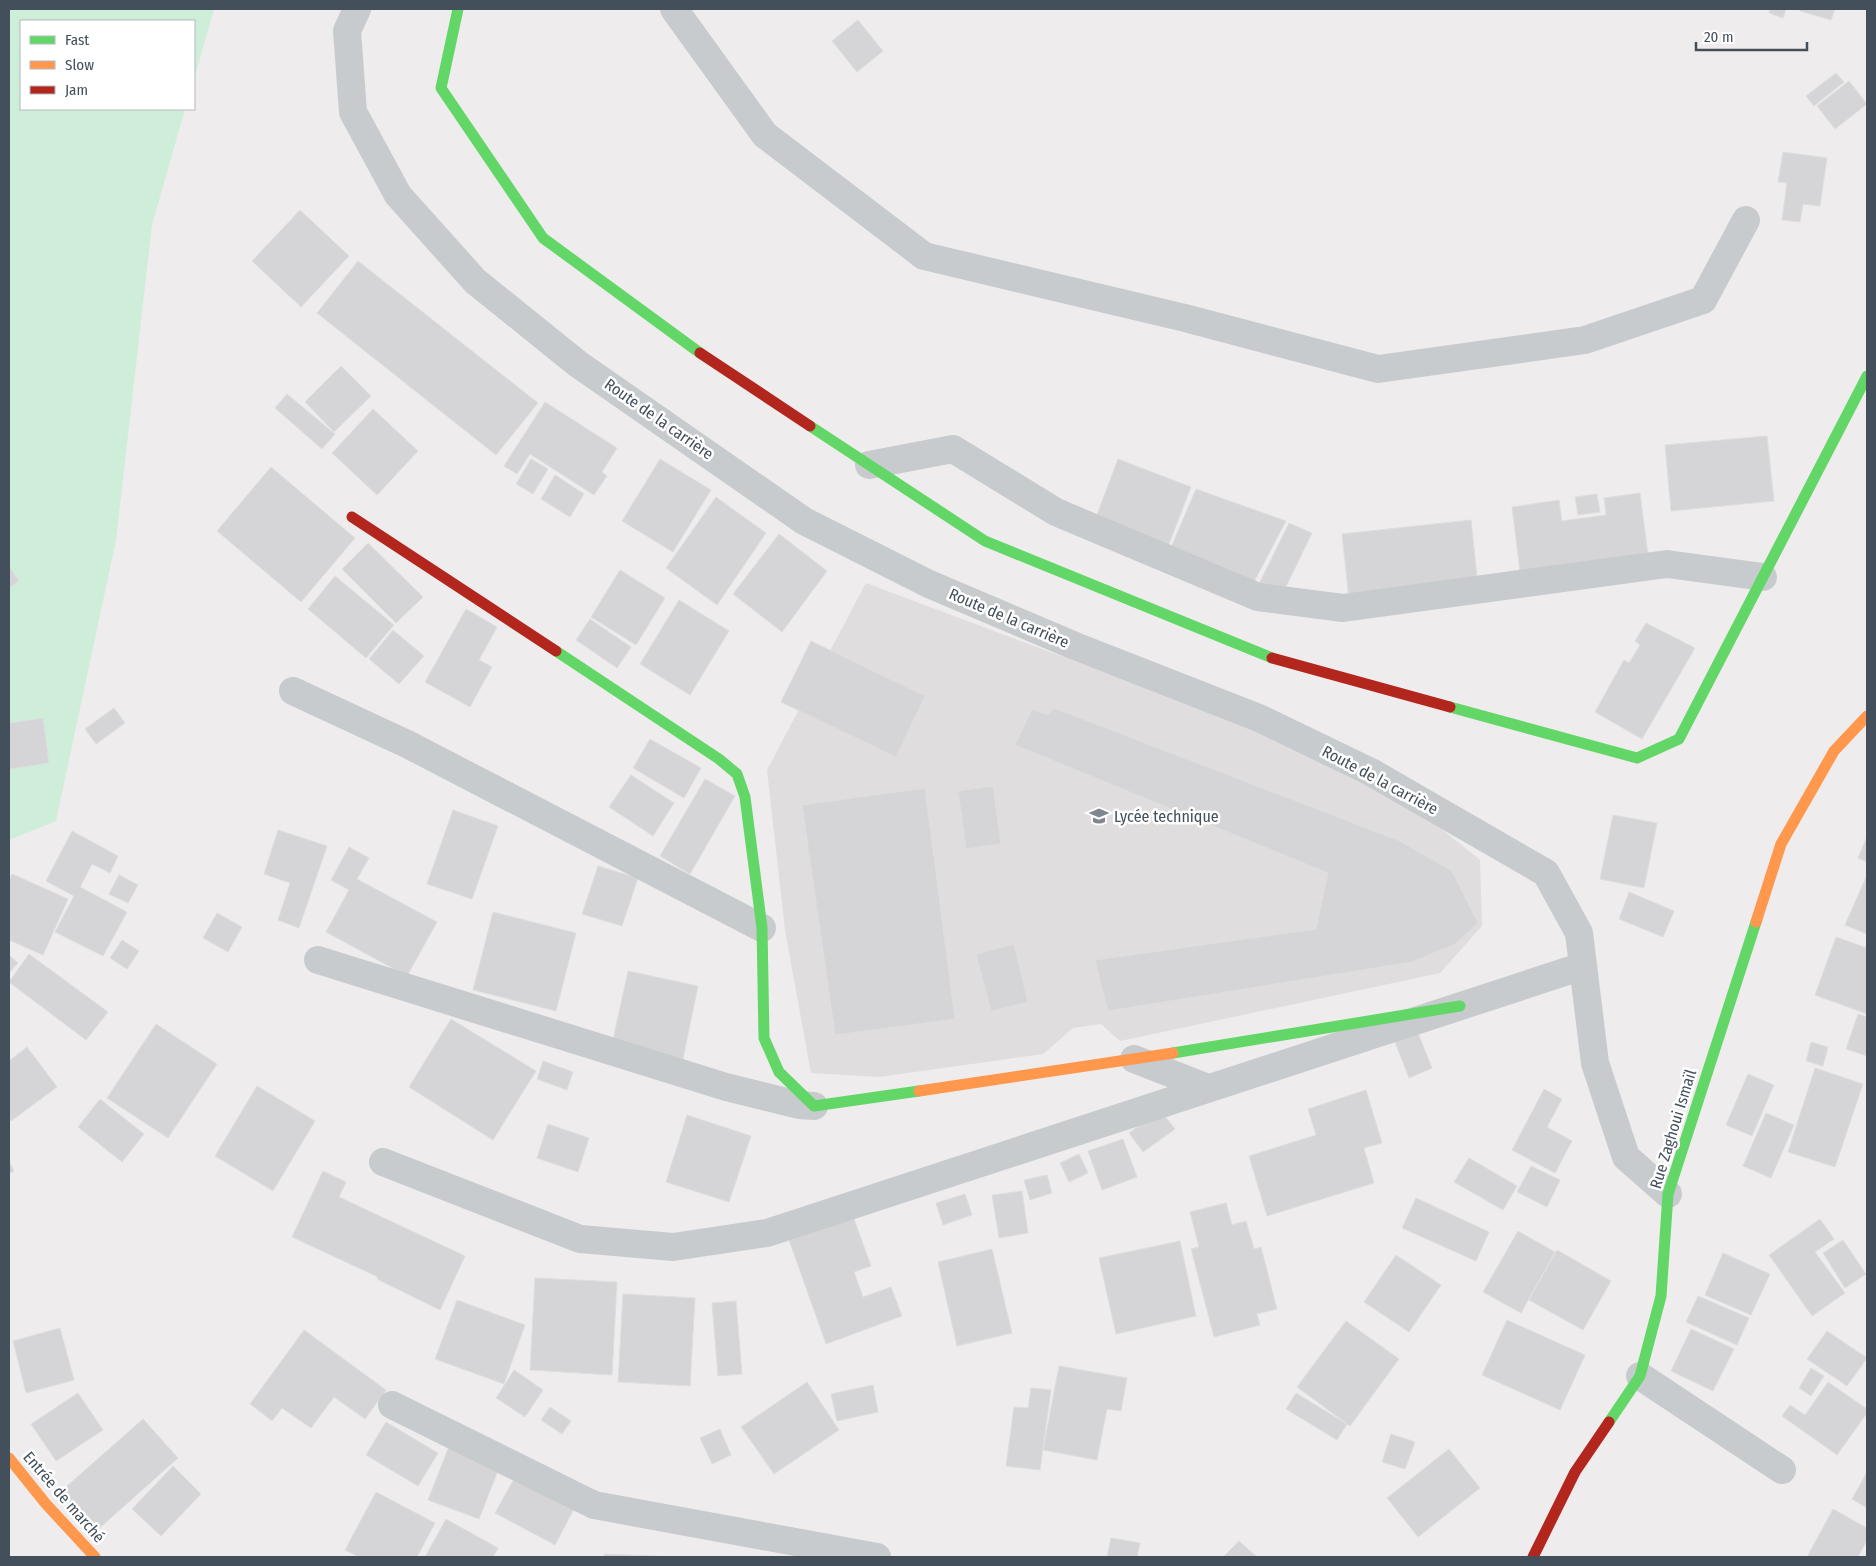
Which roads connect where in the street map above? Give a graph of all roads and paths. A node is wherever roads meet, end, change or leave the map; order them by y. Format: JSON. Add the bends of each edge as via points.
{"nodes":[{"id":1,"x":357,"y":9,"type":"edge"},
{"id":2,"x":458,"y":9,"type":"edge"},
{"id":3,"x":674,"y":9,"type":"edge"},
{"id":4,"x":1746,"y":220,"type":"dead end"},
{"id":5,"x":1867,"y":376,"type":"edge"},
{"id":6,"x":869,"y":464,"type":"junction"},
{"id":7,"x":352,"y":517,"type":"dead end"},
{"id":8,"x":1763,"y":577,"type":"junction"},
{"id":9,"x":293,"y":691,"type":"dead end"},
{"id":10,"x":1867,"y":716,"type":"edge"},
{"id":11,"x":762,"y":928,"type":"junction"},
{"id":12,"x":318,"y":960,"type":"dead end"},
{"id":13,"x":1583,"y":966,"type":"junction"},
{"id":14,"x":1460,"y":1006,"type":"junction"},
{"id":15,"x":1134,"y":1059,"type":"junction"},
{"id":16,"x":1208,"y":1088,"type":"junction"},
{"id":17,"x":814,"y":1106,"type":"junction"},
{"id":18,"x":383,"y":1162,"type":"dead end"},
{"id":19,"x":1668,"y":1194,"type":"junction"},
{"id":20,"x":1640,"y":1376,"type":"junction"},
{"id":21,"x":392,"y":1405,"type":"dead end"},
{"id":22,"x":9,"y":1458,"type":"edge"},
{"id":23,"x":1782,"y":1470,"type":"dead end"},
{"id":24,"x":96,"y":1557,"type":"edge"},
{"id":25,"x":877,"y":1557,"type":"edge"},
{"id":26,"x":1533,"y":1557,"type":"edge"}],
"edges":[{"from":1,"to":13,"type":"street","name":"Route de la carrière","via":[[347,31],[353,112],[398,195],[476,281],[578,364],[804,521],[929,584],[1075,646],[1259,718],[1371,772],[1546,873],[1579,933]]},
{"from":2,"to":6,"type":"street","via":[[441,88],[543,238],[709,359]]},
{"from":3,"to":4,"type":"street","via":[[765,135],[924,256],[1185,318],[1378,369],[1585,340],[1703,300]]},
{"from":5,"to":8,"type":"street"},
{"from":6,"to":8,"type":"street","via":[[953,449],[1056,512],[1258,598],[1343,608],[1667,564]]},
{"from":6,"to":8,"type":"street","via":[[985,541],[1270,656],[1637,758],[1679,740]]},
{"from":7,"to":11,"type":"street","via":[[737,774],[745,797]]},
{"from":9,"to":11,"type":"street","via":[[407,744]]},
{"from":10,"to":19,"type":"street","name":"Rue Zaghoui Ismaïl","via":[[1834,751],[1781,844]]},
{"from":11,"to":17,"type":"street","via":[[764,1038],[780,1072]]},
{"from":12,"to":17,"type":"street","via":[[726,1087]]},
{"from":13,"to":14,"type":"street"},
{"from":13,"to":19,"type":"street","name":"Route de la carrière","via":[[1595,1063],[1626,1157]]},
{"from":14,"to":15,"type":"street"},
{"from":14,"to":16,"type":"street"},
{"from":15,"to":16,"type":"street"},
{"from":15,"to":17,"type":"street"},
{"from":16,"to":18,"type":"street","via":[[767,1233],[673,1247],[580,1239]]},
{"from":19,"to":20,"type":"street","name":"Rue Zaghoui Ismaïl","via":[[1661,1296]]},
{"from":20,"to":23,"type":"street"},
{"from":20,"to":26,"type":"street","name":"Rue Zaghoui Ismaïl","via":[[1575,1472]]},
{"from":21,"to":25,"type":"street","via":[[594,1505]]},
{"from":22,"to":24,"type":"street","name":"Entrée de marché","via":[[46,1504]]}]}
